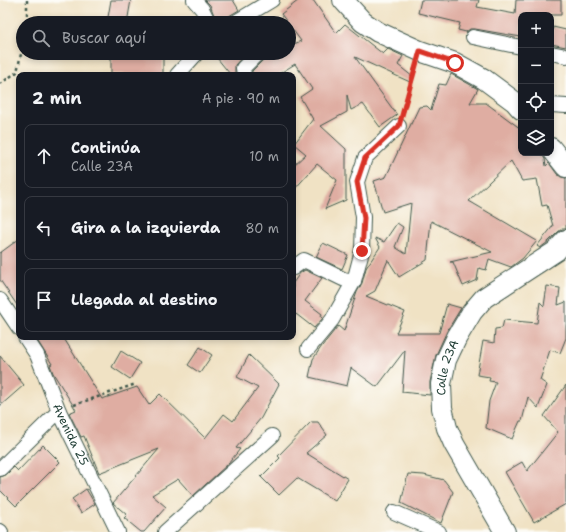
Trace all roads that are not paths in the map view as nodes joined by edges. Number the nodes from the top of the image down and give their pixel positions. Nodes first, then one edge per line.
1 (194, 0) edge
2 (272, 0) edge
3 (343, 0) edge
4 (206, 16) edge
5 (249, 16) edge
6 (473, 37) dead end
7 (518, 46) edge
8 (554, 54) edge
9 (566, 56) edge
10 (191, 60) edge
11 (251, 60) edge
12 (180, 72) edge
13 (244, 72) edge
14 (518, 103) edge
15 (554, 105) edge
16 (566, 106) edge
17 (399, 126) road end
18 (554, 152) edge
19 (566, 167) edge
20 (566, 240) edge
21 (296, 266) edge
22 (354, 281) junction
23 (0, 300) edge
24 (16, 324) edge
25 (27, 340) edge
26 (308, 350) dead end
27 (59, 411) junction
28 (272, 436) dead end
29 (0, 469) edge
30 (394, 512) dead end
31 (118, 532) edge
32 (165, 532) edge
33 (439, 532) edge
34 (505, 532) edge

1 - 4 street
2 - 5 street
3 - 14 main road
6 - 7 street
8 - 9 street
10 - 12 street
11 - 13 street
15 - 16 street
17 - 22 street
18 - 19 main road
20 - 34 main road, Calle 23A
21 - 22 street
22 - 26 street
23 - 24 street
25 - 27 street, Avenida 25
27 - 29 street
27 - 31 street, Avenida 25
28 - 32 street
30 - 33 street

